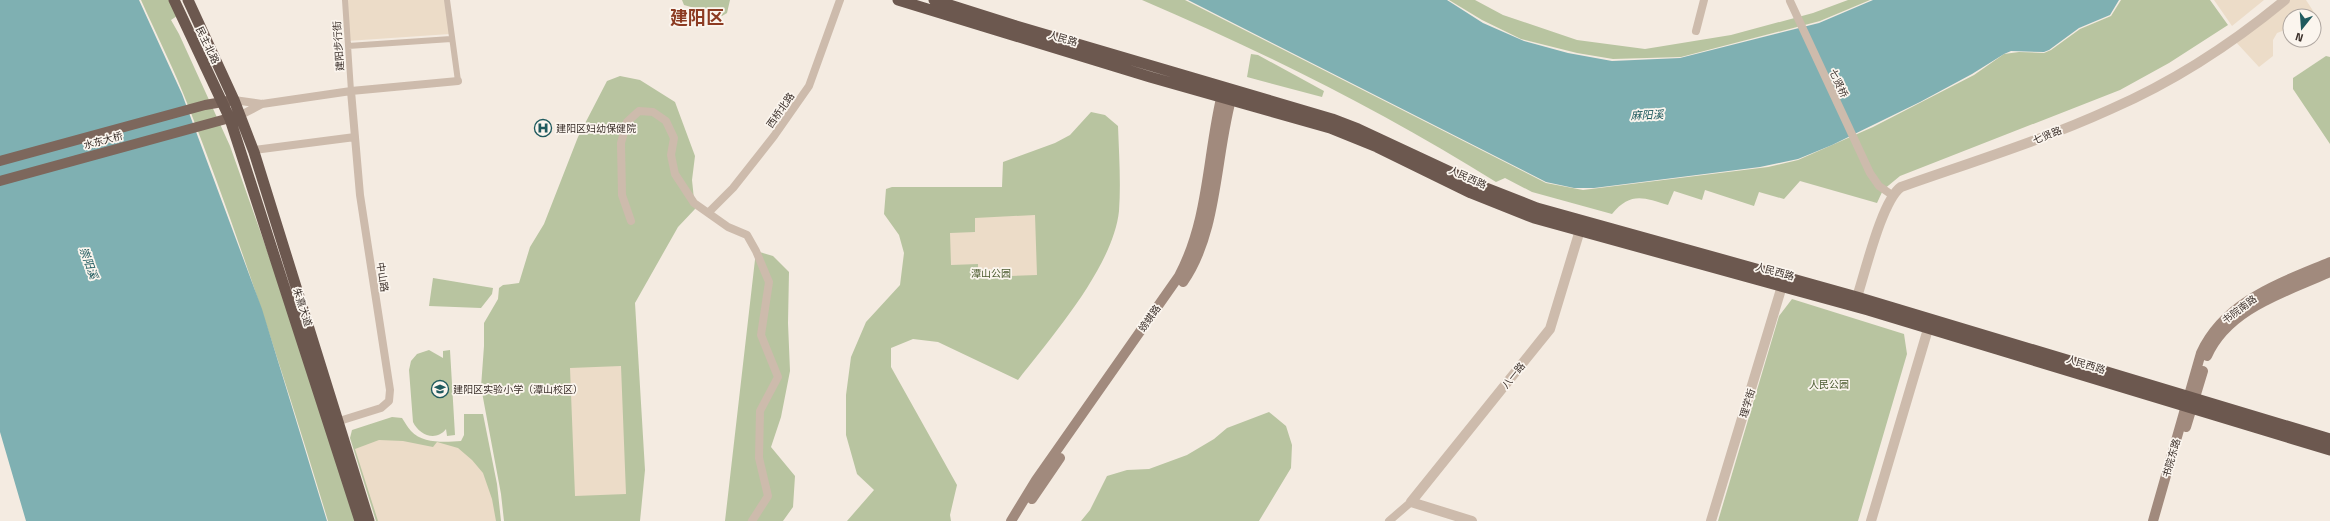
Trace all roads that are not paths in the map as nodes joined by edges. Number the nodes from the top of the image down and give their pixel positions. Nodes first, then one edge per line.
1 (174, 0) edge
2 (188, 0) edge
3 (345, 0) edge
4 (447, 0) edge
5 (840, 0) edge
6 (898, 0) edge
7 (934, 0) edge
8 (1704, 0) edge
9 (2285, 0) edge
10 (1790, 1) dead end
11 (1696, 31) dead end
12 (451, 40) junction
13 (348, 46) junction
14 (458, 81) joint
15 (351, 91) junction
16 (1227, 94) junction
17 (234, 100) junction
18 (222, 101) junction
19 (262, 104) junction
20 (235, 117) junction
21 (355, 137) junction
22 (254, 150) junction
23 (0, 161) edge
24 (0, 180) edge
25 (1892, 195) junction
26 (708, 213) junction
27 (631, 221) dead end
28 (1580, 230) junction
29 (2330, 262) edge
30 (2330, 272) edge
31 (1782, 286) junction
32 (1857, 297) junction
33 (1928, 329) junction
34 (2190, 402) junction
35 (334, 422) junction
36 (2330, 439) edge
37 (2330, 450) edge
38 (1411, 502) junction
39 (360, 521) edge
40 (369, 521) edge
41 (752, 521) edge
42 (1011, 521) edge
43 (1018, 521) edge
44 (1389, 521) edge
45 (1472, 521) edge
46 (1711, 521) edge
47 (1871, 521) edge
48 (2153, 521) edge
49 (2159, 521) edge

1 - 18 highway, 民主北路
2 - 17 highway, 民主北路
3 - 13 street, 建阳步行街
4 - 12 street
5 - 26 street, 西桥北路
6 - 16 highway, 人民路
7 - 16 highway, 人民路
8 - 11 street
9 - 25 street, 七贤路
10 - 25 street, 七贤桥
12 - 13 street
12 - 14 street
13 - 15 street, 建阳步行街
14 - 15 street
15 - 19 street
15 - 21 street, 中山路
16 - 28 highway, 人民西路
16 - 32 highway, 人民西路
16 - 42 main road, 螃蜞路
16 - 43 main road
17 - 18 main road, 水东大桥
17 - 19 street
17 - 20 highway, 朱熹大道
18 - 20 highway, 朱熹大道
18 - 23 main road, 水东大桥
19 - 20 street
20 - 22 highway, 朱熹大道
20 - 24 main road, 水东大桥
20 - 35 highway, 朱熹大道
21 - 22 street
21 - 35 street, 中山路
22 - 35 highway, 朱熹大道
25 - 32 street
26 - 27 street
26 - 41 street
28 - 31 highway, 人民西路
28 - 38 street, 八一路
29 - 34 main road, 书院南路
30 - 34 main road
31 - 33 highway, 人民西路
31 - 46 street, 理学街
32 - 34 highway, 人民西路
33 - 34 highway, 人民西路
33 - 47 street
34 - 36 highway, 人民西路
34 - 37 highway, 人民西路
34 - 48 main road, 书院东路
34 - 49 main road, 书院东路
35 - 39 highway, 朱熹大道
35 - 40 highway, 朱熹大道
38 - 44 street
38 - 45 street

